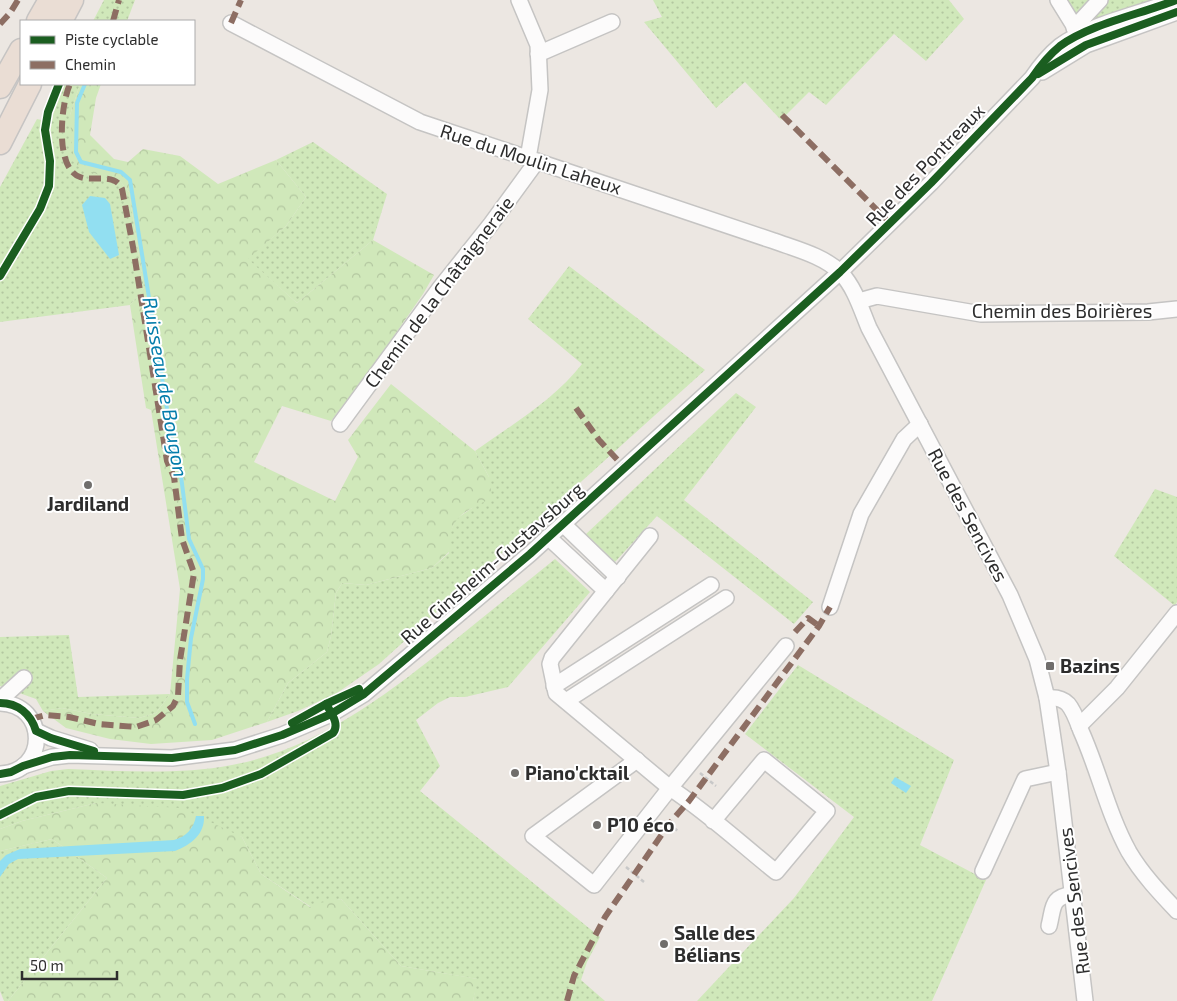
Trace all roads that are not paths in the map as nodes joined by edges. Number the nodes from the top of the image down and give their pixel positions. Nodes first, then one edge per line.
1 (50, 0) edge
2 (72, 0) edge
3 (519, 0) edge
4 (1058, 0) edge
5 (1100, 0) edge
6 (1176, 0) edge
7 (1177, 12) edge
8 (39, 20) edge
9 (62, 20) edge
10 (612, 22) dead end
11 (231, 23) dead end
12 (1080, 36) junction
13 (20, 52) edge
14 (538, 54) junction
15 (29, 85) edge
16 (0, 87) edge
17 (0, 143) edge
18 (533, 159) junction
19 (840, 272) junction
20 (859, 302) junction
21 (1177, 309) edge
22 (340, 424) dead end
23 (920, 424) junction
24 (563, 524) junction
25 (650, 536) dead end
26 (548, 537) junction
27 (618, 576) junction
28 (711, 585) dead end
29 (606, 591) junction
30 (726, 598) dead end
31 (830, 607) dead end
32 (1177, 613) edge
33 (786, 646) dead end
34 (24, 678) dead end
35 (554, 686) junction
36 (1047, 698) junction
37 (0, 701) edge
38 (566, 701) junction
39 (1079, 726) junction
40 (36, 731) junction
41 (106, 755) junction
42 (637, 760) junction
43 (24, 766) junction
44 (1058, 772) junction
45 (0, 774) edge
46 (670, 788) junction
47 (713, 821) junction
48 (983, 871) dead end
49 (1074, 894) junction
50 (1177, 912) edge
51 (1049, 926) dead end
52 (1085, 1001) edge

1 - 8 highway
2 - 9 highway
3 - 14 street
4 - 12 street
5 - 12 street
6 - 12 street, Rue des Pontreaux
7 - 12 street, Rue des Pontreaux
10 - 14 street
11 - 18 street, Rue du Moulin Laheux
12 - 19 street, Rue des Pontreaux
13 - 16 highway
14 - 18 street
15 - 17 highway
18 - 19 street, Rue du Moulin Laheux
18 - 22 street, Chemin de la Châtaigneraie
19 - 20 street, Rue des Sencives
19 - 24 street, Rue Ginsheim-Gustavsburg
20 - 21 street, Chemin des Boirières
20 - 23 street, Rue des Sencives
23 - 31 street
23 - 36 street, Rue des Sencives
24 - 26 street, Rue Ginsheim-Gustavsburg
24 - 27 street
25 - 27 street
26 - 29 street
26 - 41 street, Rue Ginsheim-Gustavsburg
27 - 29 street
28 - 35 street
29 - 35 street
30 - 38 street
32 - 39 street
33 - 46 street
34 - 37 street
35 - 38 street
36 - 39 street
36 - 44 street, Rue des Sencives
37 - 40 street
38 - 42 street
39 - 50 street
40 - 41 street, Rue Ginsheim-Gustavsburg
40 - 43 street
41 - 43 street, Rue Ginsheim-Gustavsburg
42 - 46 street
42 - 46 street
43 - 45 street, Rue Ginsheim-Gustavsburg
44 - 48 street
44 - 49 street, Rue des Sencives
46 - 47 street
47 - 47 street
49 - 51 street
49 - 52 street, Rue des Sencives

